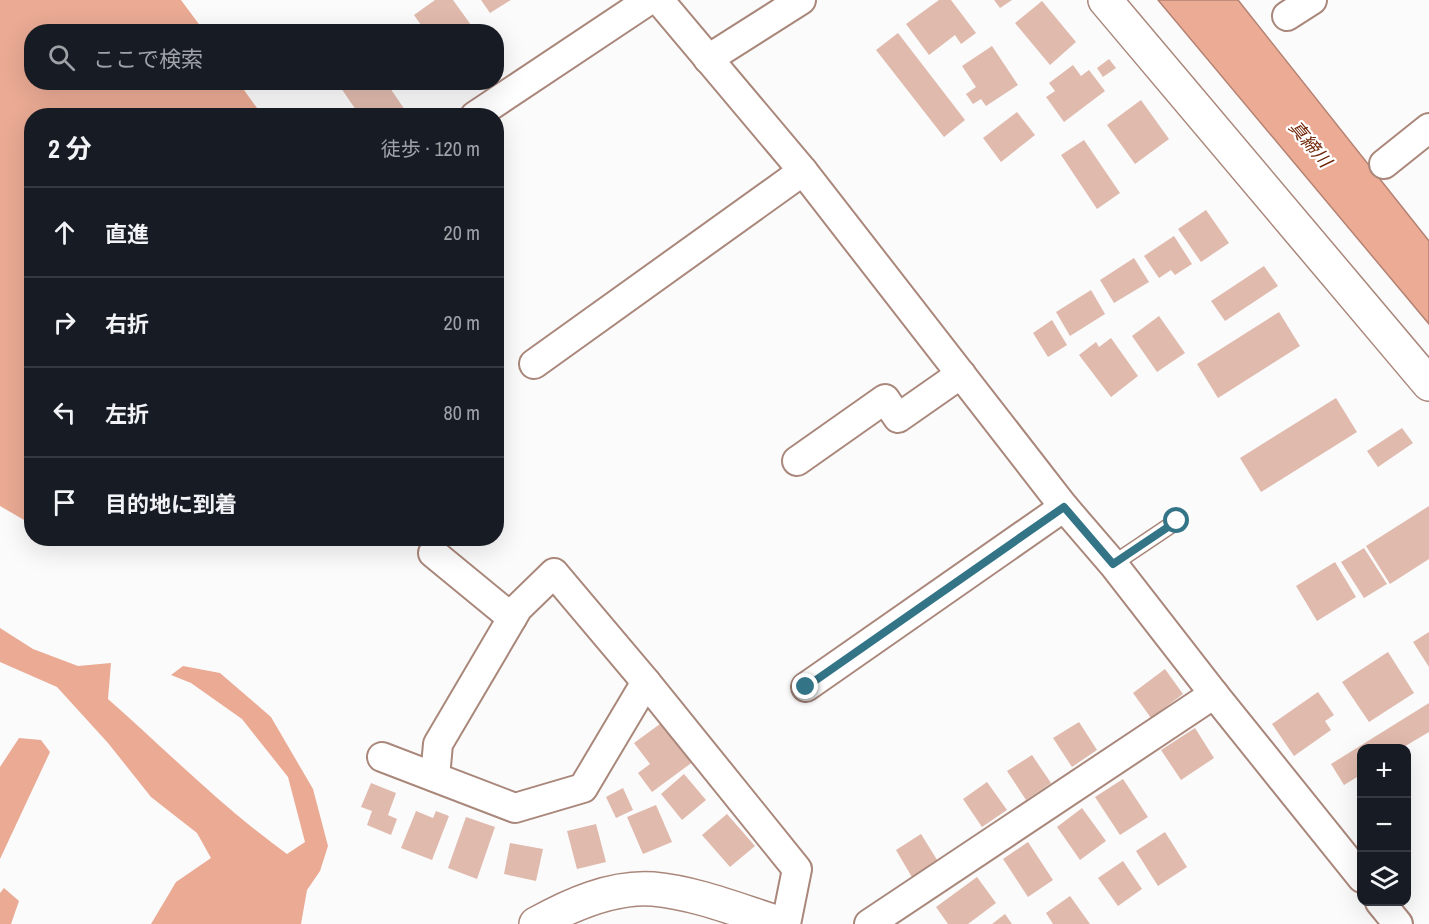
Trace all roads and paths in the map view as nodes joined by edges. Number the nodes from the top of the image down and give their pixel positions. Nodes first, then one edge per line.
1 (649, 0) edge
2 (659, 0) edge
3 (801, 0) edge
4 (1105, 0) edge
5 (1312, 0) edge
6 (1287, 16) dead end
7 (708, 59) junction
8 (487, 108) edge
9 (1429, 128) edge
10 (1384, 164) dead end
11 (803, 171) junction
12 (534, 364) dead end
13 (961, 374) junction
14 (1429, 384) edge
15 (797, 461) dead end
16 (1064, 507) junction
17 (1177, 521) dead end
18 (433, 553) dead end
19 (1113, 564) junction
20 (512, 618) junction
21 (646, 682) junction
22 (806, 687) dead end
23 (1214, 694) junction
24 (382, 757) dead end
25 (435, 777) junction
26 (1357, 872) edge
27 (1383, 906) edge
28 (536, 924) edge
29 (782, 924) edge
30 (786, 924) edge
31 (869, 924) edge
32 (1398, 924) edge

1 - 8 street
2 - 7 street
3 - 7 street
4 - 14 street
5 - 6 street
7 - 11 street
9 - 10 street
11 - 12 street
11 - 13 street
13 - 15 street
13 - 16 street
16 - 19 street
16 - 22 street
17 - 19 lane
18 - 20 street
19 - 23 street
20 - 21 street
20 - 25 street
21 - 25 street
21 - 30 street
23 - 26 street
23 - 31 street
24 - 25 street
27 - 32 street
28 - 29 street

